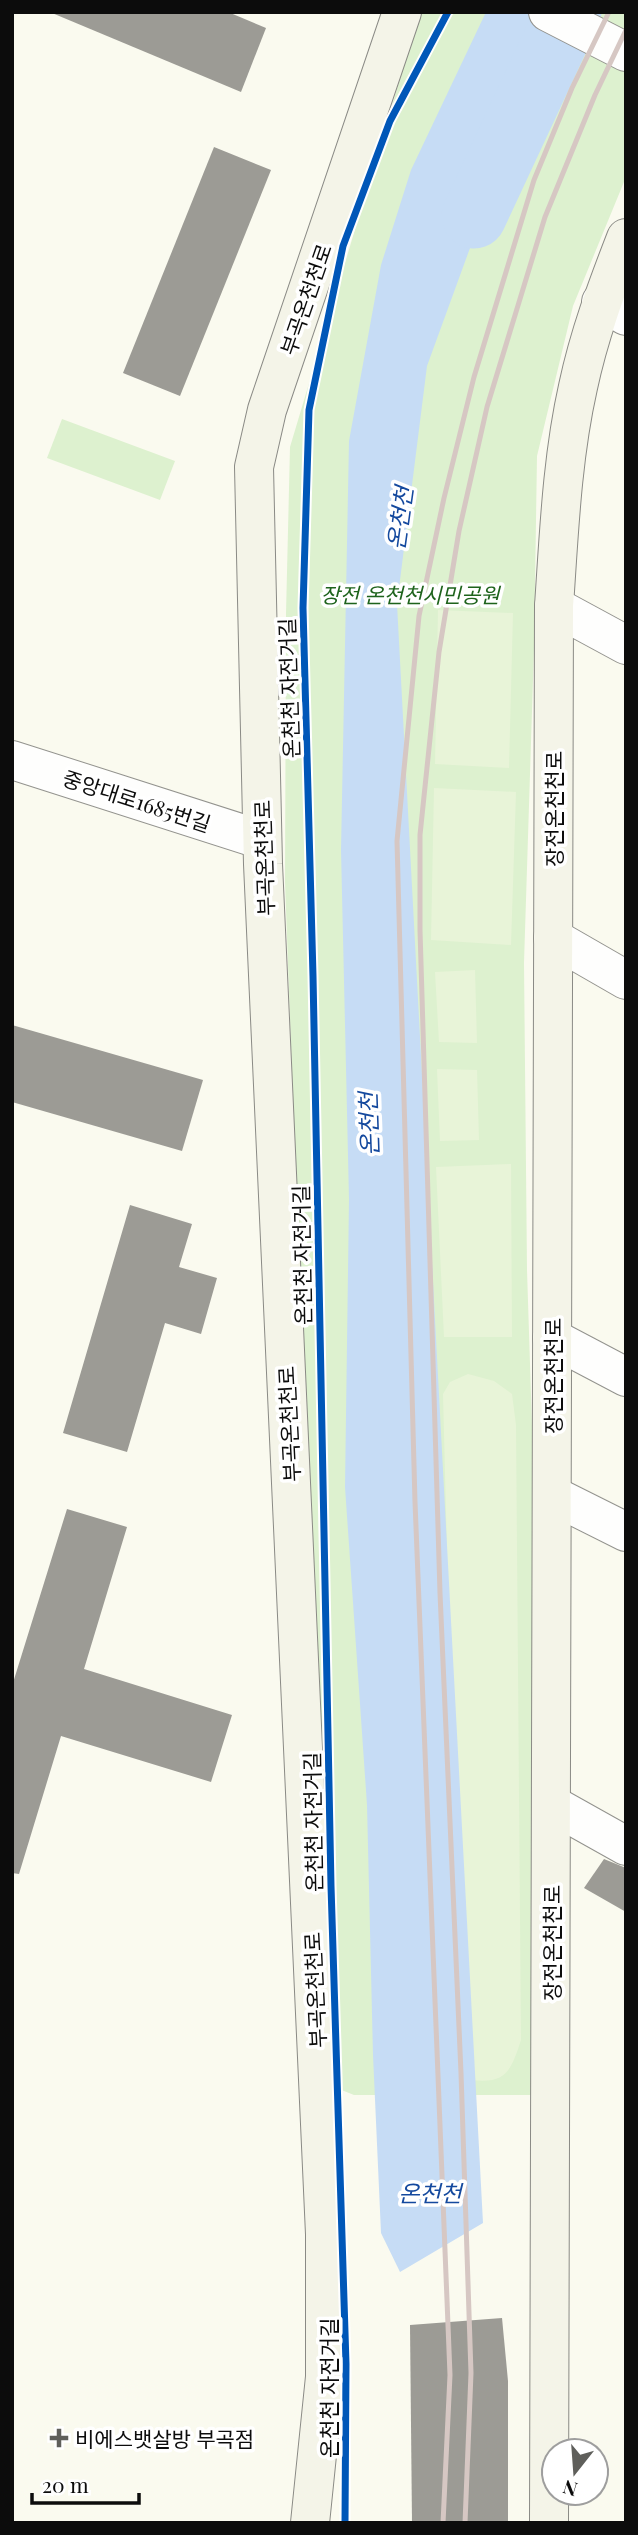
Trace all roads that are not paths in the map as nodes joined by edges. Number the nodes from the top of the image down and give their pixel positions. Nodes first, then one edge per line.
1 (402, 12) edge
2 (548, 12) edge
3 (626, 52) edge
4 (626, 238) edge
5 (613, 309) edge
6 (554, 606) junction
7 (626, 645) edge
8 (12, 760) edge
9 (262, 840) junction
10 (553, 937) junction
11 (626, 980) edge
12 (552, 1338) junction
13 (626, 1377) edge
14 (552, 1495) junction
15 (626, 1532) edge
16 (551, 1804) junction
17 (626, 1846) edge
18 (310, 2523) edge
19 (549, 2523) edge

1 - 9 main road, 부곡온천천로
2 - 3 street
4 - 5 main road, 장전온천천로
5 - 6 main road, 장전온천천로
6 - 7 street
6 - 10 main road, 장전온천천로
8 - 9 street, 중앙대로1685번길
9 - 18 main road, 부곡온천천로
10 - 11 street
10 - 12 main road, 장전온천천로
12 - 13 street
12 - 14 main road, 장전온천천로
14 - 15 street
14 - 16 main road, 장전온천천로
16 - 17 street
16 - 19 main road, 장전온천천로

